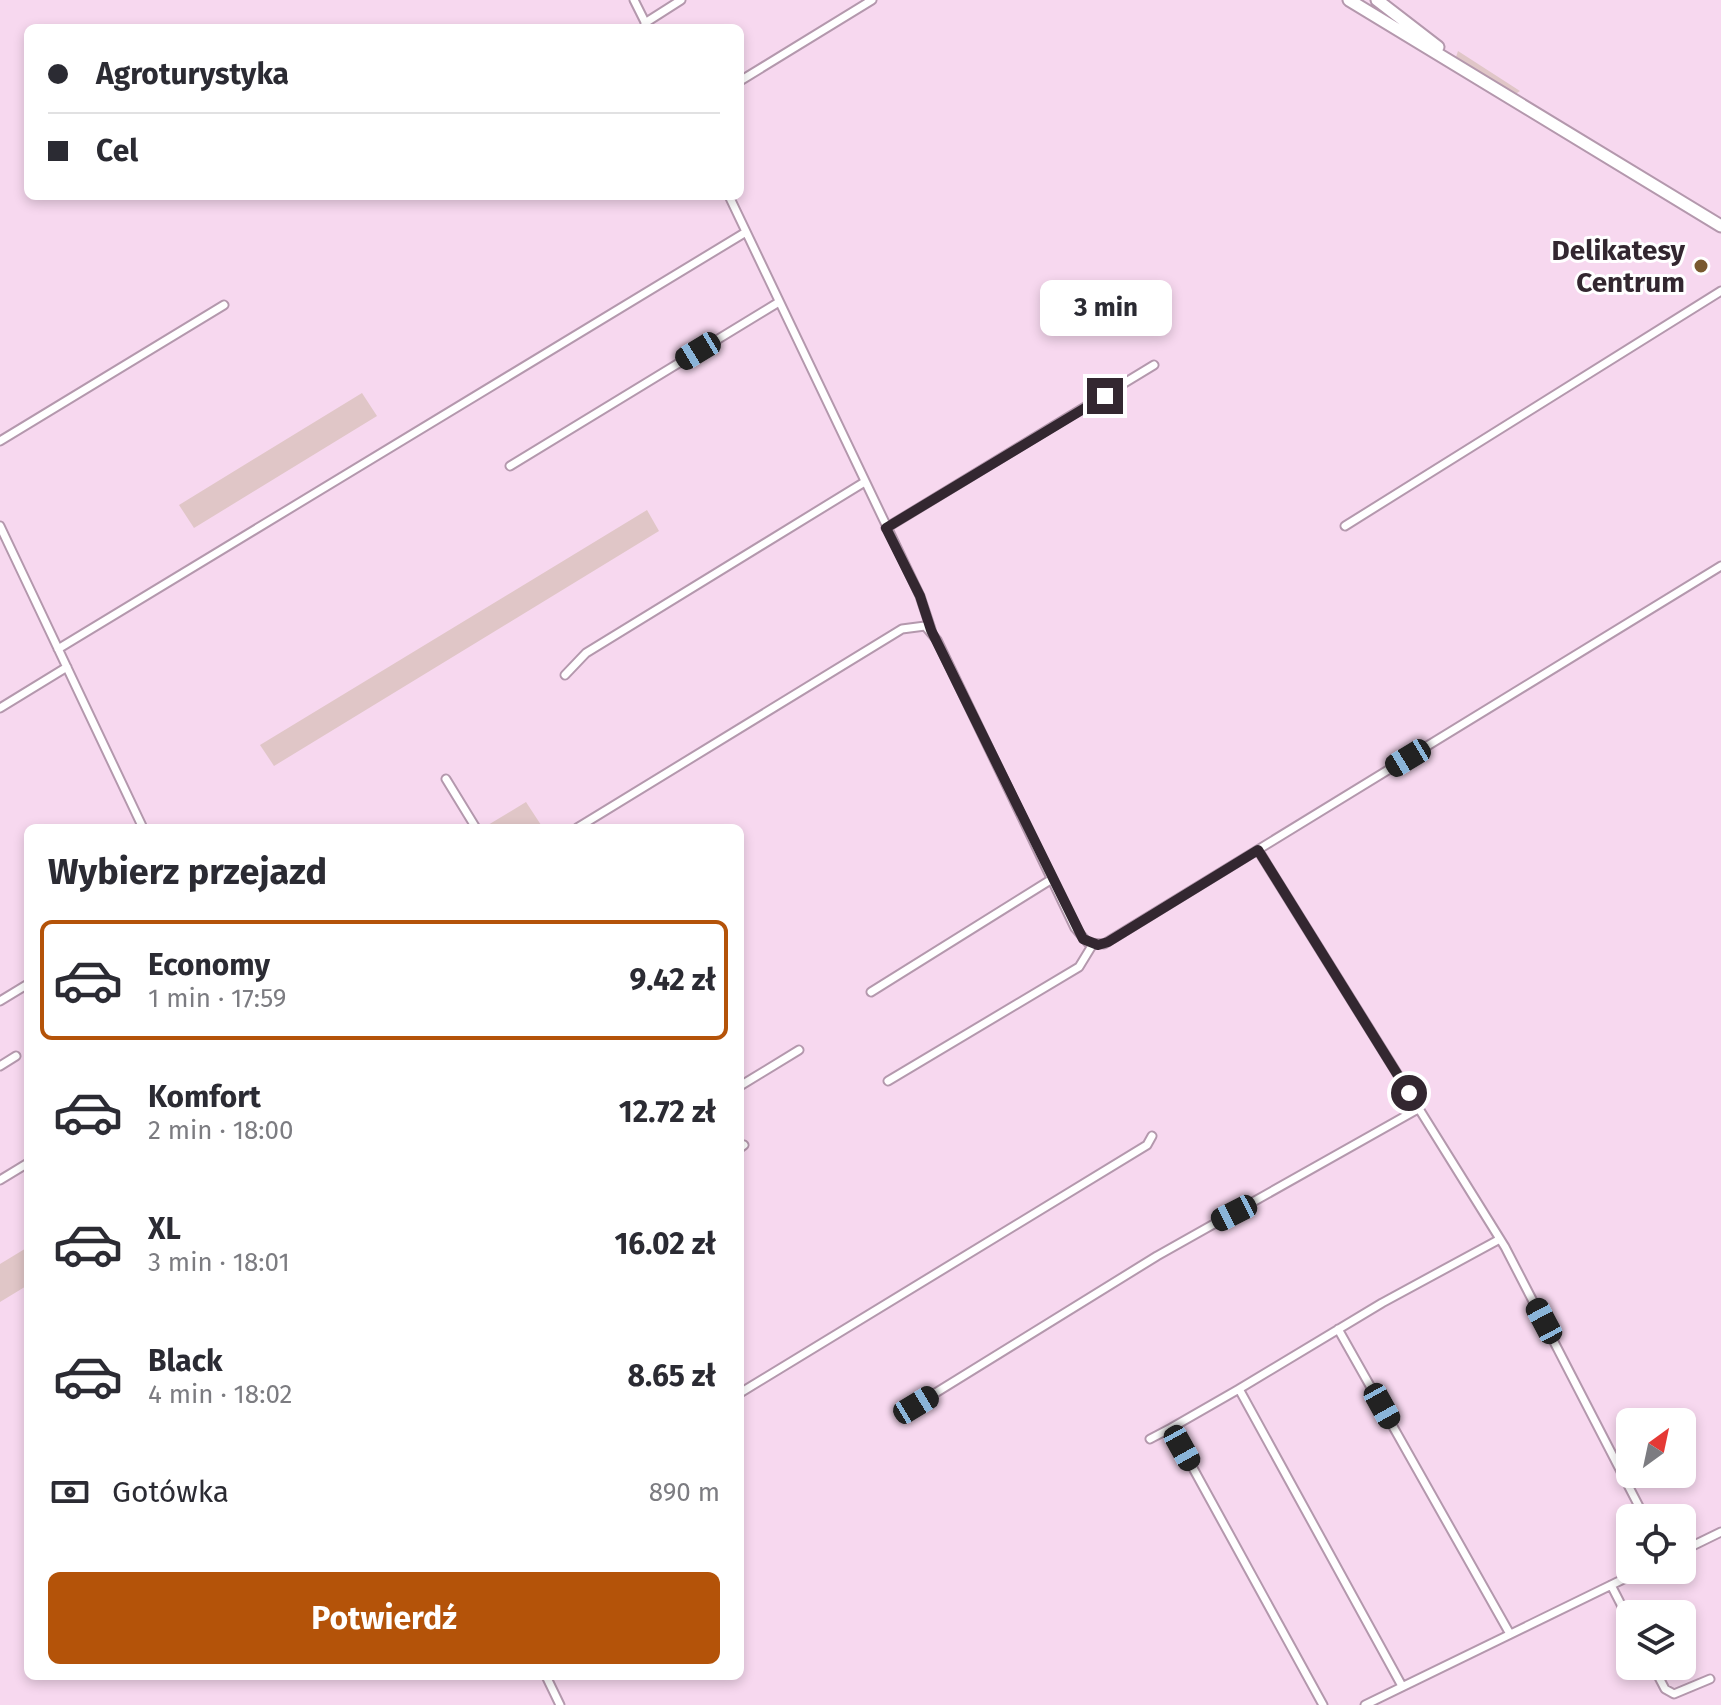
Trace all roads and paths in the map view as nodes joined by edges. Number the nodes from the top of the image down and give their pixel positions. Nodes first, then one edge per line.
1 (634, 0) edge
2 (681, 0) edge
3 (872, 0) edge
4 (1349, 0) edge
5 (1377, 0) edge
6 (646, 24) edge
7 (647, 24) edge
8 (1473, 75) junction
9 (744, 79) edge
10 (731, 200) edge
11 (1721, 226) edge
12 (746, 232) junction
13 (1721, 291) edge
14 (779, 302) junction
15 (224, 305) dead end
16 (1154, 365) dead end
17 (0, 441) edge
18 (510, 466) dead end
19 (863, 483) junction
20 (0, 526) edge
21 (1345, 526) dead end
22 (886, 528) junction
23 (1721, 566) edge
24 (931, 630) junction
25 (58, 649) junction
26 (67, 667) junction
27 (565, 675) dead end
28 (0, 708) edge
29 (446, 779) dead end
30 (141, 824) edge
31 (474, 824) edge
32 (584, 824) edge
33 (1258, 850) junction
34 (1052, 879) junction
35 (1093, 944) junction
36 (24, 986) edge
37 (871, 992) dead end
38 (0, 1001) edge
39 (799, 1050) dead end
40 (16, 1056) dead end
41 (0, 1066) edge
42 (888, 1081) dead end
43 (744, 1084) edge
44 (1418, 1109) junction
45 (1152, 1136) dead end
46 (24, 1165) edge
47 (0, 1180) edge
48 (1500, 1239) junction
49 (1338, 1329) junction
50 (1239, 1389) junction
51 (744, 1391) edge
52 (916, 1405) dead end
53 (1171, 1428) junction
54 (1150, 1439) dead end
55 (1638, 1504) edge
56 (1721, 1532) edge
57 (1696, 1544) edge
58 (1616, 1583) edge
59 (1611, 1585) junction
60 (1619, 1600) edge
61 (1510, 1634) junction
62 (1710, 1679) dead end
63 (548, 1680) edge
64 (1660, 1680) edge
65 (1402, 1686) junction
66 (560, 1705) edge
67 (1323, 1705) edge
68 (1365, 1705) edge

1 - 6 street
2 - 7 street
3 - 9 street
4 - 8 main road
5 - 8 main road
8 - 11 main road
10 - 12 street
12 - 14 street
12 - 25 street
13 - 21 street
14 - 18 street
14 - 19 street
15 - 17 street
16 - 22 street
19 - 22 street
19 - 27 street
20 - 25 street
22 - 24 street
23 - 33 street
24 - 32 street
24 - 34 street
25 - 26 street
26 - 28 street
26 - 30 street
29 - 31 street
33 - 35 street
33 - 44 street
34 - 35 street
34 - 37 street
35 - 42 street
36 - 38 street
39 - 43 street
40 - 41 street
44 - 48 street
44 - 52 street
45 - 51 street
46 - 47 street
48 - 49 street
48 - 55 street
49 - 50 street
49 - 61 street
50 - 53 street
50 - 65 street
53 - 54 street
53 - 67 street
56 - 57 street
58 - 59 street
59 - 60 street
59 - 61 street
61 - 65 street
62 - 64 street
63 - 66 street
65 - 68 street

